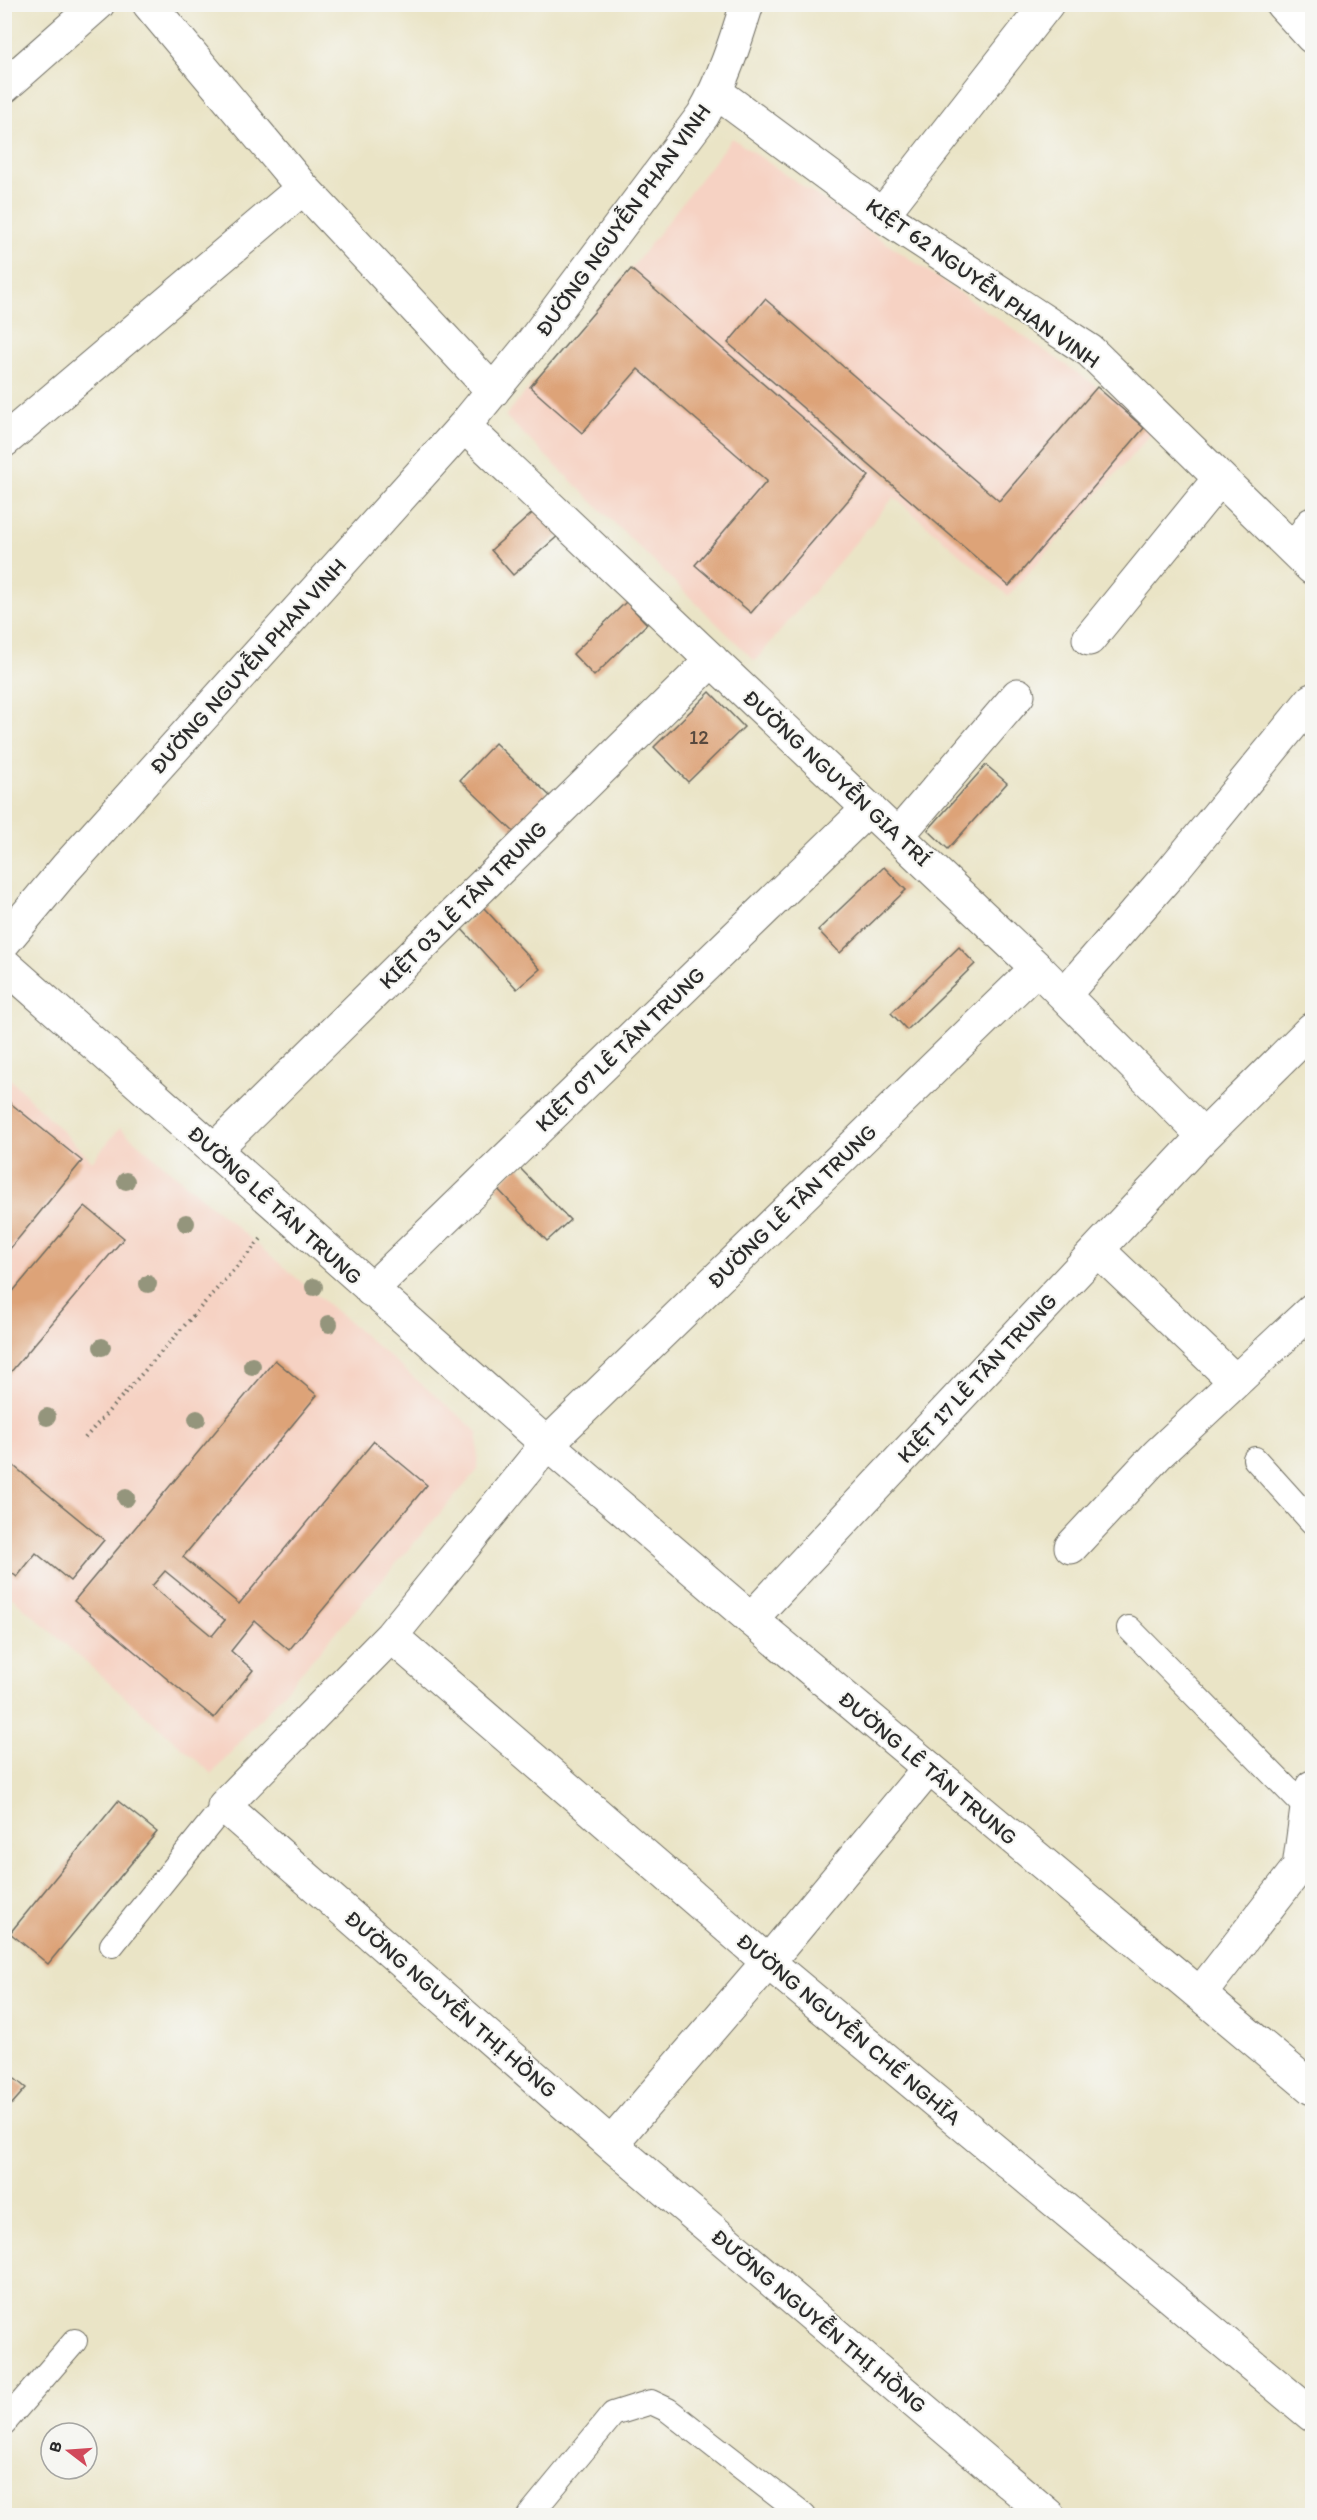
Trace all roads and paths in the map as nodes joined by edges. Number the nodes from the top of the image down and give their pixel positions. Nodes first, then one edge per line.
1 (98, 4) edge
2 (149, 4) edge
3 (747, 4) edge
4 (1047, 4) edge
5 (1282, 4) edge
6 (1312, 37) edge
7 (4, 87) edge
8 (716, 92) junction
9 (303, 188) junction
10 (882, 215) junction
11 (493, 391) junction
12 (464, 426) junction
13 (4, 441) edge
14 (1220, 478) junction
15 (1312, 524) edge
16 (1303, 559) edge
17 (1089, 639) dead end
18 (712, 660) junction
19 (1018, 694) dead end
20 (1312, 700) edge
21 (869, 808) junction
22 (898, 835) junction
23 (4, 942) edge
24 (4, 964) edge
25 (1037, 968) junction
26 (1064, 995) junction
27 (1312, 1029) edge
28 (1204, 1137) junction
29 (214, 1150) junction
30 (285, 1212) junction
31 (1098, 1250) junction
32 (371, 1290) junction
33 (1312, 1310) edge
34 (1235, 1381) junction
35 (85, 1438) dead end
36 (547, 1444) junction
37 (1255, 1459) dead end
38 (1312, 1522) edge
39 (1071, 1547) dead end
40 (751, 1619) junction
41 (1129, 1628) dead end
42 (392, 1636) junction
43 (928, 1768) junction
44 (1310, 1798) edge
45 (224, 1806) junction
46 (112, 1945) dead end
47 (768, 1962) junction
48 (1200, 1994) junction
49 (1312, 2088) edge
50 (611, 2144) junction
51 (75, 2341) dead end
52 (1312, 2415) edge
53 (4, 2422) edge
54 (529, 2516) edge
55 (804, 2516) edge
56 (1049, 2516) edge

1 - 7 street
2 - 9 street
3 - 8 street, ĐƯỜNG NGUYỄN PHAN VINH
4 - 10 street
5 - 6 street
8 - 10 street, KIỆT 62 NGUYỄN PHAN VINH
8 - 11 street, ĐƯỜNG NGUYỄN PHAN VINH
9 - 11 street
9 - 13 street
10 - 14 street, KIỆT 62 NGUYỄN PHAN VINH
11 - 12 street, ĐƯỜNG NGUYỄN PHAN VINH
12 - 18 street, ĐƯỜNG NGUYỄN GIA TRÍ
12 - 23 street, ĐƯỜNG NGUYỄN PHAN VINH
14 - 16 street, KIỆT 62 NGUYỄN PHAN VINH
14 - 17 street
15 - 16 street
18 - 21 street, ĐƯỜNG NGUYỄN GIA TRÍ
18 - 29 street, KIỆT 03 LÊ TÂN TRUNG
19 - 22 street
20 - 26 street
21 - 22 street, ĐƯỜNG NGUYỄN GIA TRÍ
21 - 32 street, KIỆT 07 LÊ TÂN TRUNG
22 - 25 street, ĐƯỜNG NGUYỄN GIA TRÍ
24 - 29 street, ĐƯỜNG LÊ TÂN TRUNG
25 - 26 street, ĐƯỜNG NGUYỄN GIA TRÍ
25 - 36 street, ĐƯỜNG LÊ TÂN TRUNG
26 - 28 street, ĐƯỜNG NGUYỄN GIA TRÍ
27 - 28 street, KIỆT 17 LÊ TÂN TRUNG
28 - 31 street, KIỆT 17 LÊ TÂN TRUNG
29 - 30 street, ĐƯỜNG LÊ TÂN TRUNG
30 - 32 street, ĐƯỜNG LÊ TÂN TRUNG
30 - 35 path
31 - 34 street
31 - 40 street, KIỆT 17 LÊ TÂN TRUNG
32 - 36 street, ĐƯỜNG LÊ TÂN TRUNG
33 - 34 street
34 - 39 street
36 - 40 street, ĐƯỜNG LÊ TÂN TRUNG
36 - 42 street
37 - 38 lane
40 - 43 street, ĐƯỜNG LÊ TÂN TRUNG
41 - 44 lane
42 - 45 street
42 - 47 street, ĐƯỜNG NGUYỄN CHẾ NGHĨA
43 - 47 street
43 - 48 street, ĐƯỜNG LÊ TÂN TRUNG
44 - 48 street
45 - 46 lane
45 - 50 street, ĐƯỜNG NGUYỄN THỊ HỒNG
47 - 50 street
47 - 52 street, ĐƯỜNG NGUYỄN CHẾ NGHĨA
48 - 49 street, ĐƯỜNG LÊ TÂN TRUNG
50 - 56 street, ĐƯỜNG NGUYỄN THỊ HỒNG
51 - 53 lane
54 - 55 lane

